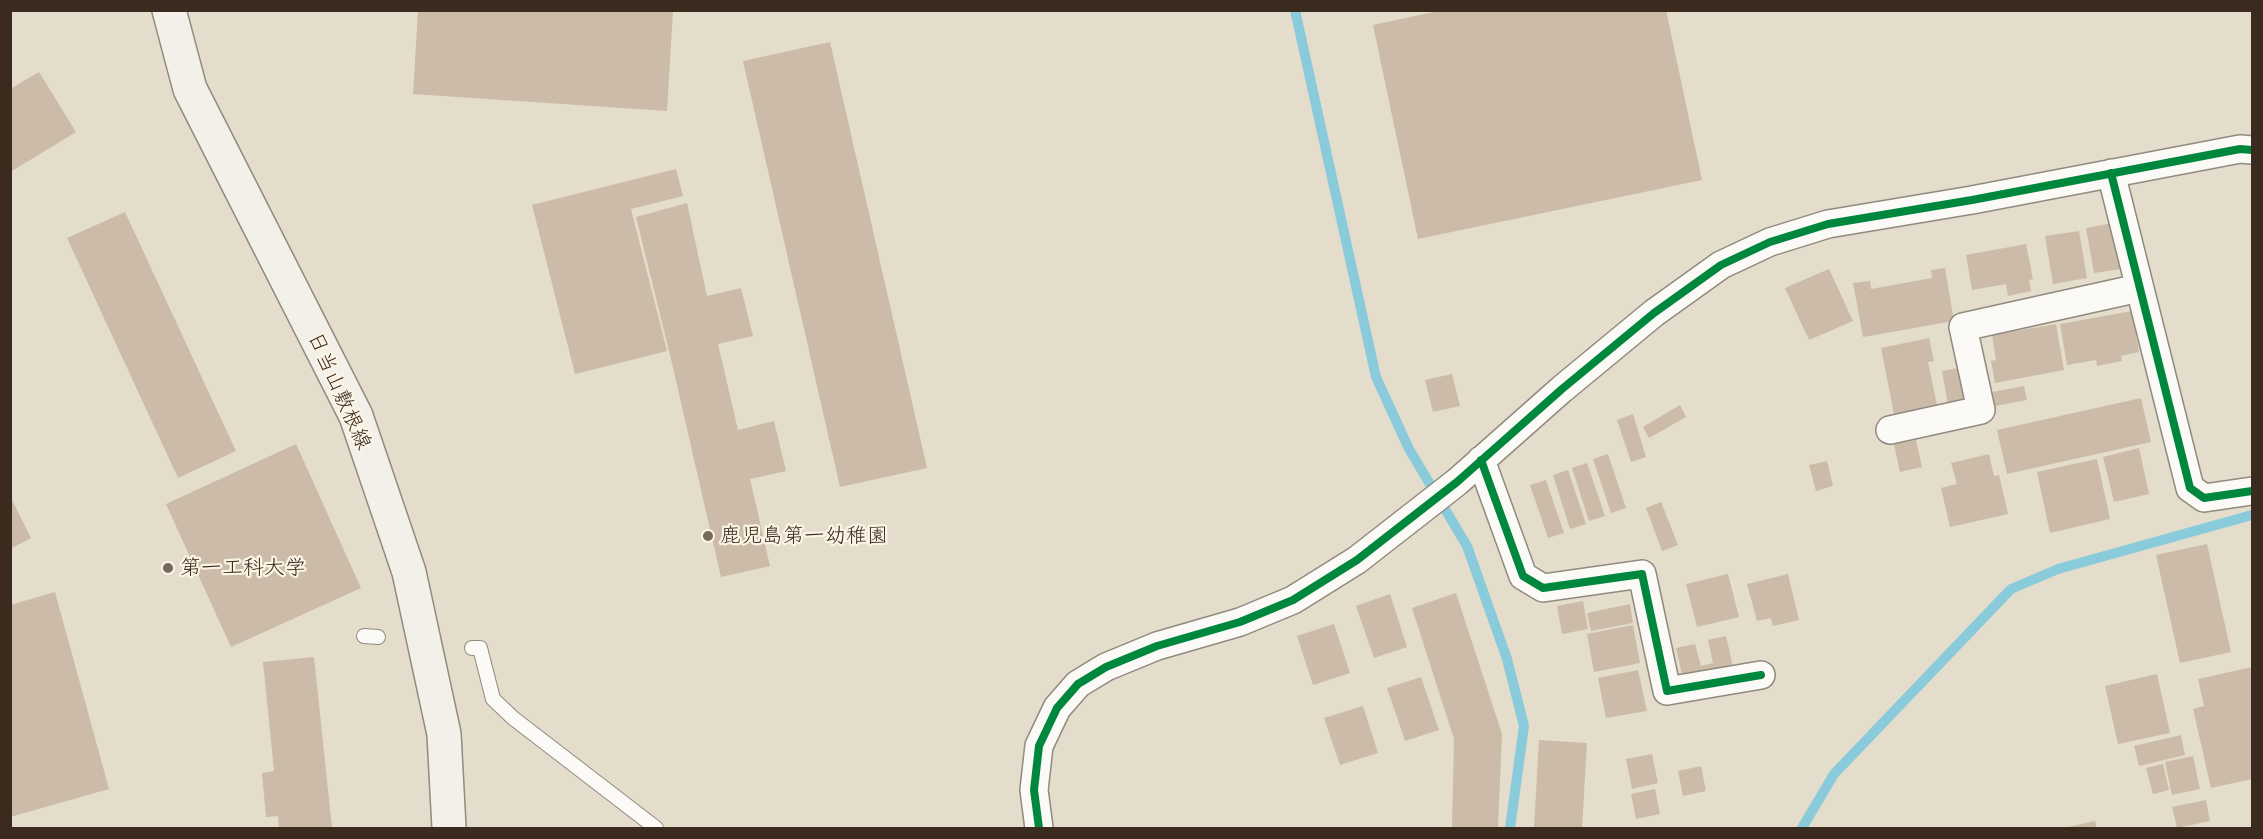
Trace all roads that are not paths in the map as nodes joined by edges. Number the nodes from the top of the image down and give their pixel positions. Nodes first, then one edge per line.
1 (169, 10) edge
2 (2253, 150) edge
3 (2111, 173) junction
4 (2139, 288) junction
5 (1890, 430) dead end
6 (1481, 460) junction
7 (2253, 491) edge
8 (472, 648) dead end
9 (1761, 675) dead end
10 (449, 828) edge
11 (656, 828) edge
12 (1038, 828) edge

1 - 10 main road, 日当山敷根線
2 - 3 street
3 - 4 street
3 - 6 street
4 - 5 street
4 - 7 street
6 - 9 street
6 - 12 street
8 - 11 lane

